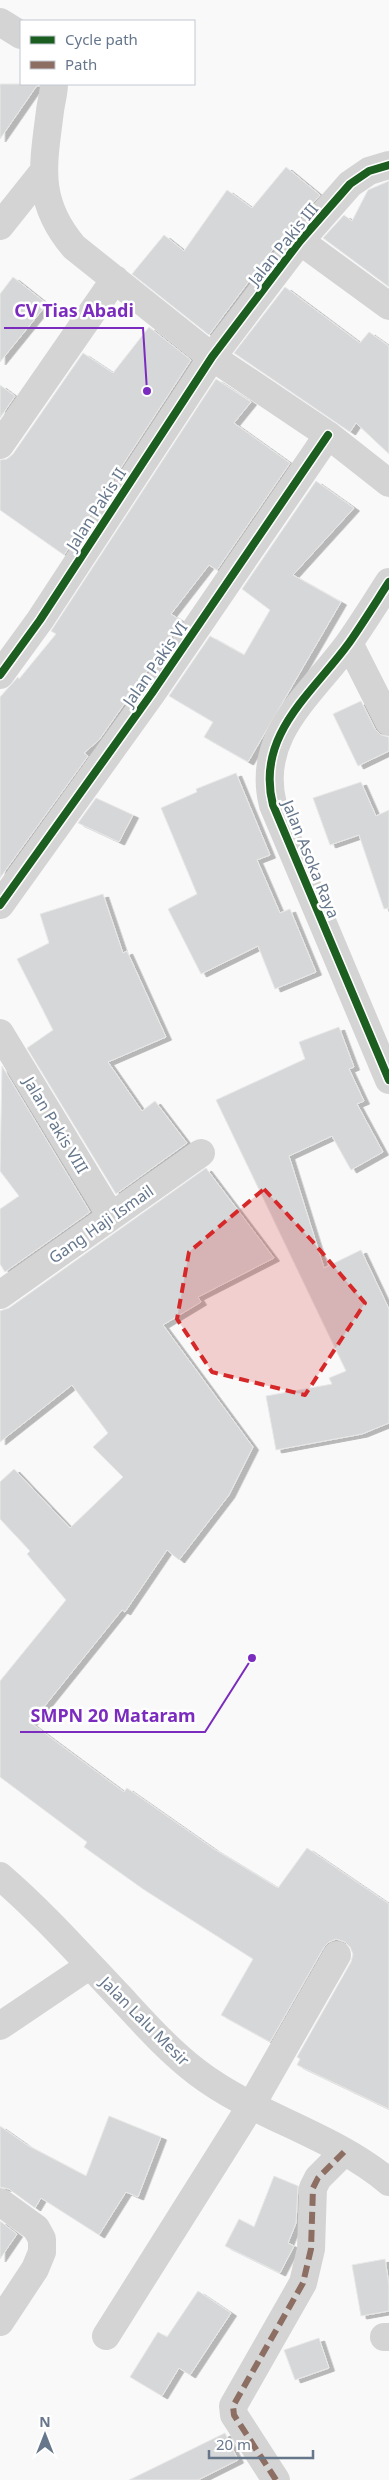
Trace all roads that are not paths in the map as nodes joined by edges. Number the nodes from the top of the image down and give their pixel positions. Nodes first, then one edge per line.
1 (0, 22) edge
2 (20, 34) edge
3 (54, 85) edge
4 (389, 165) edge
5 (42, 172) junction
6 (0, 226) edge
7 (300, 240) junction
8 (115, 279) junction
9 (389, 306) edge
10 (212, 357) junction
11 (328, 435) junction
12 (0, 445) edge
13 (389, 483) edge
14 (389, 582) edge
15 (349, 643) junction
16 (0, 675) edge
17 (389, 722) edge
18 (0, 905) edge
19 (0, 1034) edge
20 (389, 1080) edge
21 (201, 1153) dead end
22 (111, 1216) junction
23 (0, 1295) edge
24 (0, 1876) edge
25 (337, 1955) dead end
26 (89, 1966) junction
27 (0, 2026) edge
28 (252, 2104) junction
29 (344, 2152) junction
30 (389, 2182) edge
31 (0, 2202) edge
32 (0, 2322) edge
33 (106, 2336) dead end
34 (276, 2480) edge

1 - 2 street
3 - 5 street
4 - 7 street, Jalan Pakis III
5 - 6 street
5 - 8 street
7 - 9 street
7 - 10 street, Jalan Pakis III
8 - 10 street
8 - 12 street
10 - 11 street
10 - 16 street, Jalan Pakis II
11 - 13 street
11 - 18 street, Jalan Pakis VI
14 - 15 street, Jalan Asoka Raya
15 - 17 street
15 - 20 street, Jalan Asoka Raya
19 - 22 street, Jalan Pakis VIII
21 - 22 street, Gang Haji Ismail
22 - 23 street, Gang Haji Ismail
24 - 26 street, Jalan Lalu Mesir
25 - 28 street
26 - 27 street
26 - 28 street, Jalan Lalu Mesir
28 - 29 street, Jalan Lalu Mesir
28 - 33 street
29 - 30 street, Jalan Lalu Mesir
29 - 34 street
31 - 32 street

